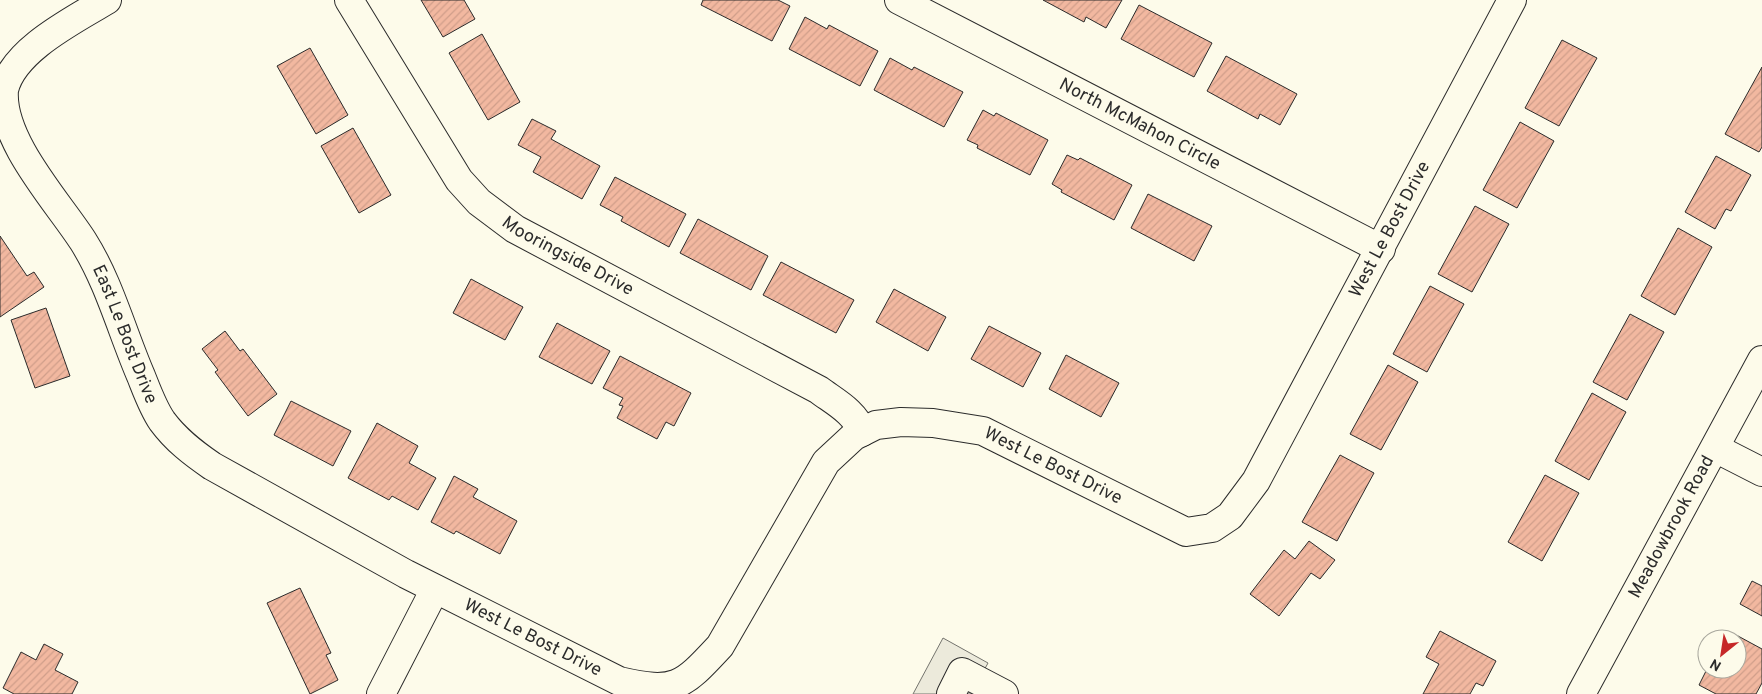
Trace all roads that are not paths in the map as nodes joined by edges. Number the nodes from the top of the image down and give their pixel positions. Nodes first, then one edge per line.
1 (107, 0) edge
2 (349, 0) edge
3 (899, 0) edge
4 (1512, 0) edge
5 (1381, 249) junction
6 (1762, 360) edge
7 (862, 432) junction
8 (1715, 448) junction
9 (1762, 472) edge
10 (435, 589) junction
11 (957, 683) edge
12 (380, 694) edge
13 (1004, 694) edge
14 (1581, 694) edge

1 - 10 street, East Le Bost Drive
2 - 7 street, Mooringside Drive
3 - 5 street, North McMahon Circle
4 - 5 street, West Le Bost Drive
5 - 7 street, West Le Bost Drive
6 - 8 street, Meadowbrook Road
7 - 10 street, West Le Bost Drive
8 - 9 street
8 - 14 street, Meadowbrook Road
10 - 12 street
11 - 13 street

